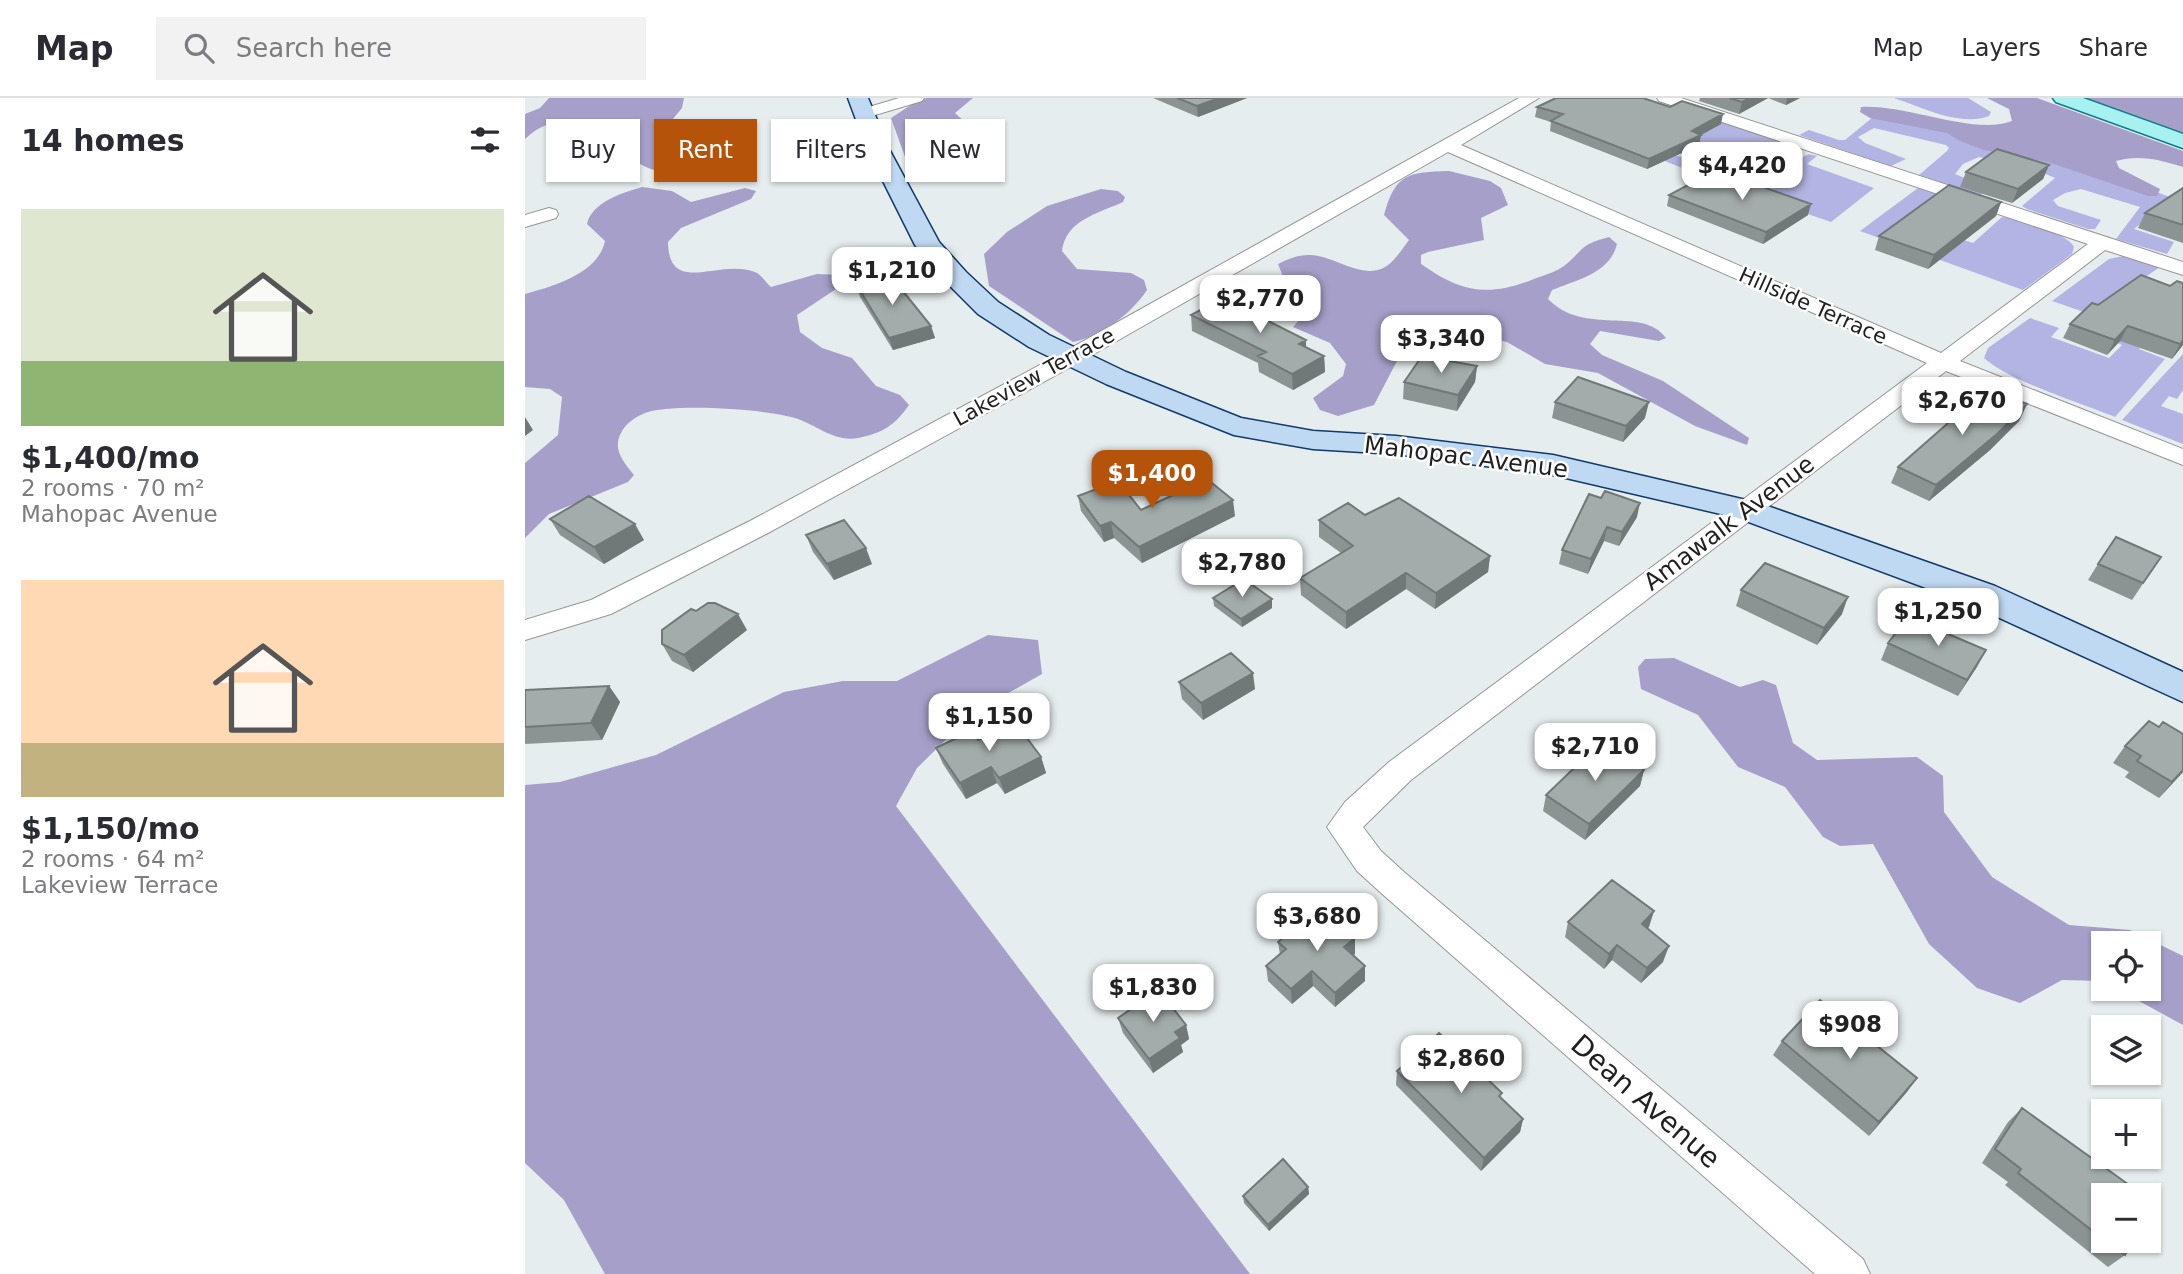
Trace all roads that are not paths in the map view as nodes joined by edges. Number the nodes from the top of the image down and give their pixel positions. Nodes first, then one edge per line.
1 (915, 98) edge
2 (1531, 98) edge
3 (1665, 98) edge
4 (2063, 98) edge
5 (862, 105) edge
6 (2183, 141) edge
7 (1447, 145) junction
8 (549, 214) dead end
9 (525, 221) edge
10 (2102, 243) junction
11 (2183, 269) edge
12 (1072, 357) junction
13 (1943, 362) junction
14 (2183, 457) edge
15 (1747, 510) junction
16 (525, 630) edge
17 (2183, 688) edge
18 (1358, 807) joint
19 (1848, 1274) edge

1 - 5 street
2 - 7 street, Lakeview Terrace
3 - 10 street
4 - 6 main road
5 - 12 street, Mahopac Avenue
7 - 12 street, Lakeview Terrace
7 - 13 street, Hillside Terrace
8 - 9 street
10 - 11 street
10 - 13 street, Amawalk Avenue
12 - 15 street, Mahopac Avenue
12 - 16 street, Lakeview Terrace
13 - 14 street, Hillside Terrace
13 - 15 street, Amawalk Avenue
15 - 17 street, Mahopac Avenue
15 - 18 street, Amawalk Avenue
18 - 19 street, Dean Avenue

